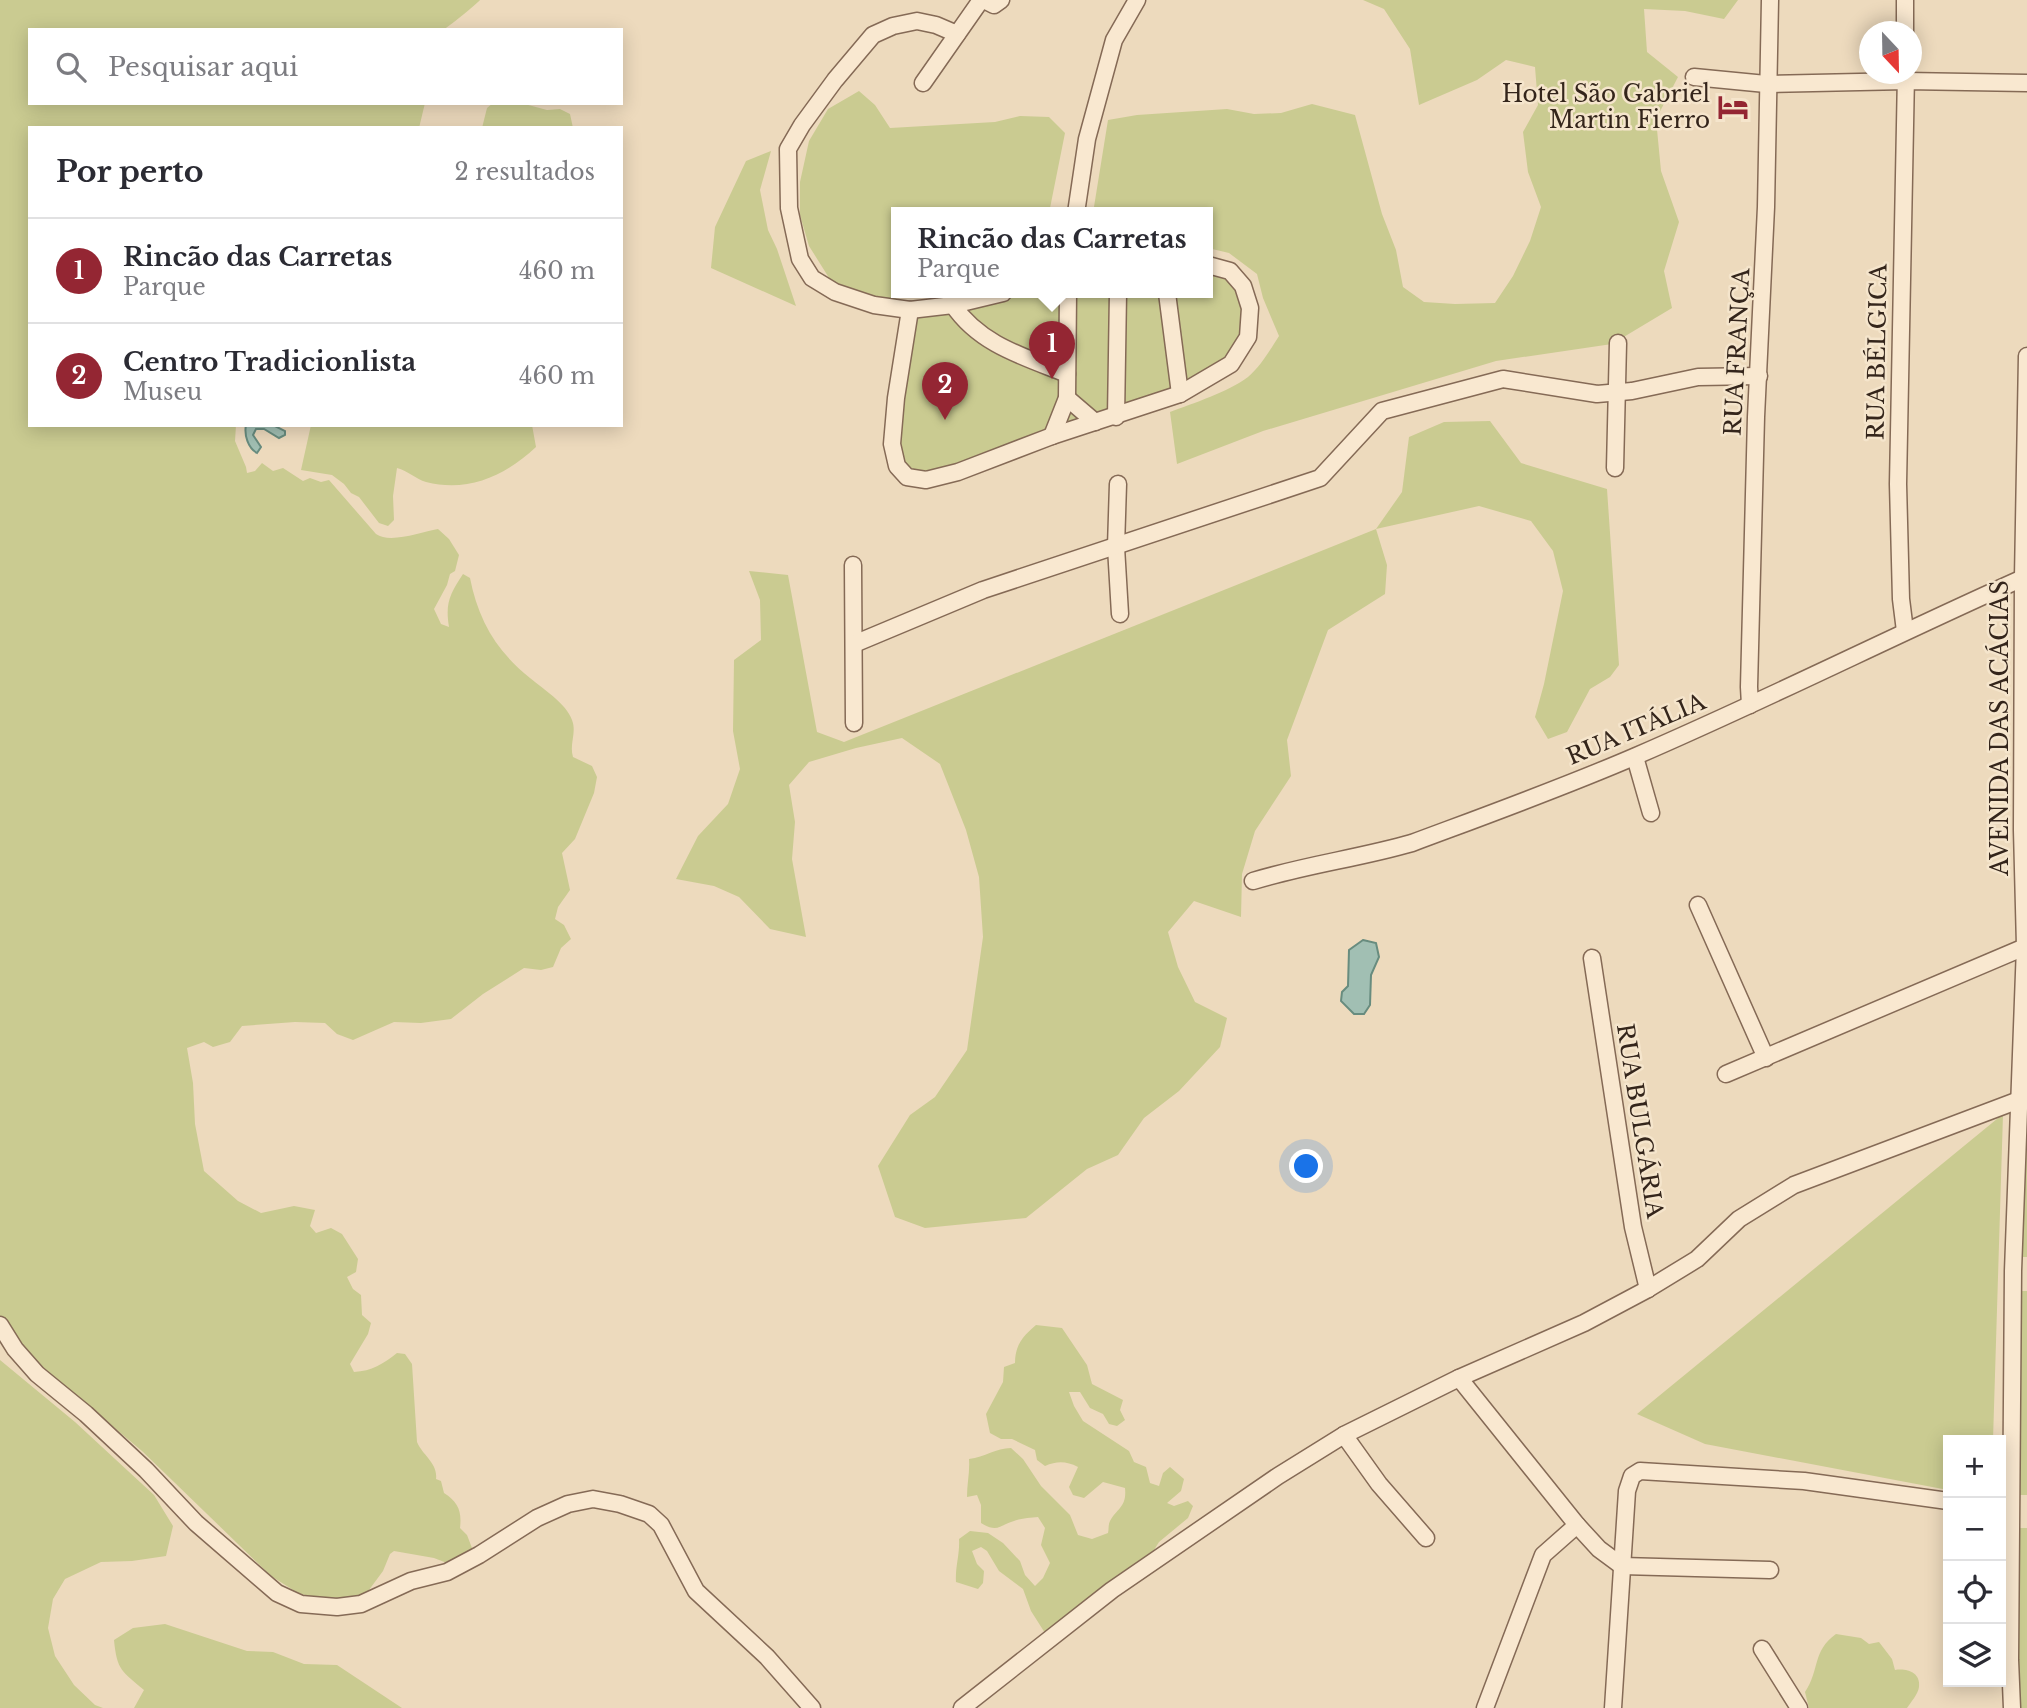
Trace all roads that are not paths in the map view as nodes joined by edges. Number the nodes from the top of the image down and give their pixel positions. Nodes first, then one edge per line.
1 (983, 0) edge
2 (1001, 0) edge
3 (1137, 0) edge
4 (1770, 0) edge
5 (1905, 0) edge
6 (1905, 21) edge
7 (957, 34) junction
8 (1694, 77) dead end
9 (1922, 78) edge
10 (1859, 79) edge
11 (923, 83) dead end
12 (2027, 83) edge
13 (1766, 84) junction
14 (1906, 84) edge
15 (1077, 207) edge
16 (1213, 266) edge
17 (982, 298) edge
18 (1068, 298) edge
19 (1118, 298) edge
20 (1168, 298) edge
21 (953, 305) junction
22 (910, 310) junction
23 (1618, 343) dead end
24 (2027, 356) edge
25 (1067, 374) junction
26 (1759, 376) junction
27 (1617, 392) junction
28 (1180, 394) junction
29 (1067, 398) junction
30 (2026, 405) edge
31 (1116, 416) junction
32 (1095, 422) junction
33 (1052, 436) junction
34 (1615, 468) dead end
35 (1118, 484) dead end
36 (1116, 547) junction
37 (853, 565) dead end
38 (2025, 576) edge
39 (1120, 614) dead end
40 (1905, 631) junction
41 (854, 643) junction
42 (1750, 705) junction
43 (854, 723) dead end
44 (1635, 757) junction
45 (2025, 778) edge
46 (2025, 810) edge
47 (1651, 813) dead end
48 (1253, 881) dead end
49 (1698, 905) dead end
50 (2026, 946) edge
51 (1592, 958) dead end
52 (1766, 1058) junction
53 (1726, 1074) dead end
54 (2024, 1099) edge
55 (2020, 1271) edge
56 (1648, 1289) junction
57 (0, 1325) edge
58 (1459, 1378) junction
59 (1344, 1435) junction
60 (1943, 1500) edge
61 (2013, 1509) edge
62 (1577, 1525) junction
63 (1426, 1538) dead end
64 (1622, 1566) junction
65 (1770, 1570) dead end
66 (1762, 1649) dead end
67 (812, 1708) edge
68 (962, 1708) edge
69 (1485, 1708) edge
70 (1613, 1708) edge
71 (1799, 1708) edge
72 (2012, 1708) edge

1 - 2 street
1 - 7 street
3 - 15 street
4 - 13 street, RUA FRANÇA
5 - 6 street
7 - 11 street
7 - 22 street
8 - 13 street
9 - 12 street
10 - 13 street
13 - 26 street, RUA FRANÇA
14 - 40 street, RUA BÉLGICA
16 - 28 street
17 - 21 street
18 - 25 street
19 - 31 street
20 - 28 street
21 - 22 street
21 - 25 street
22 - 33 street
23 - 27 street
24 - 30 street, AVENIDA DAS ACÁCIAS
25 - 29 street
26 - 27 street
26 - 42 street, RUA FRANÇA
27 - 34 street
27 - 36 street
28 - 31 street
29 - 32 street
29 - 33 street
30 - 38 street, AVENIDA DAS ACÁCIAS
31 - 32 street
32 - 33 street
35 - 36 street
36 - 39 street
36 - 41 street
37 - 41 street
38 - 40 street, RUA ITÁLIA
38 - 45 street, AVENIDA DAS ACÁCIAS
40 - 42 street, RUA ITÁLIA
41 - 43 street
42 - 44 street, RUA ITÁLIA
44 - 47 street
44 - 48 street, RUA ITÁLIA
45 - 46 street, AVENIDA DAS ACÁCIAS
46 - 50 street, AVENIDA DAS ACÁCIAS
49 - 52 street
50 - 52 street
50 - 54 street, AVENIDA DAS ACÁCIAS
51 - 56 street, RUA BULGÁRIA
52 - 53 street
54 - 55 street, AVENIDA DAS ACÁCIAS
54 - 56 street
55 - 61 street, AVENIDA DAS ACÁCIAS
56 - 58 street
57 - 67 street
58 - 59 street
58 - 62 street
59 - 63 street
59 - 68 street
60 - 64 street
61 - 72 street, AVENIDA DAS ACÁCIAS
62 - 64 street
62 - 69 street
64 - 65 street
64 - 70 street
66 - 71 street

